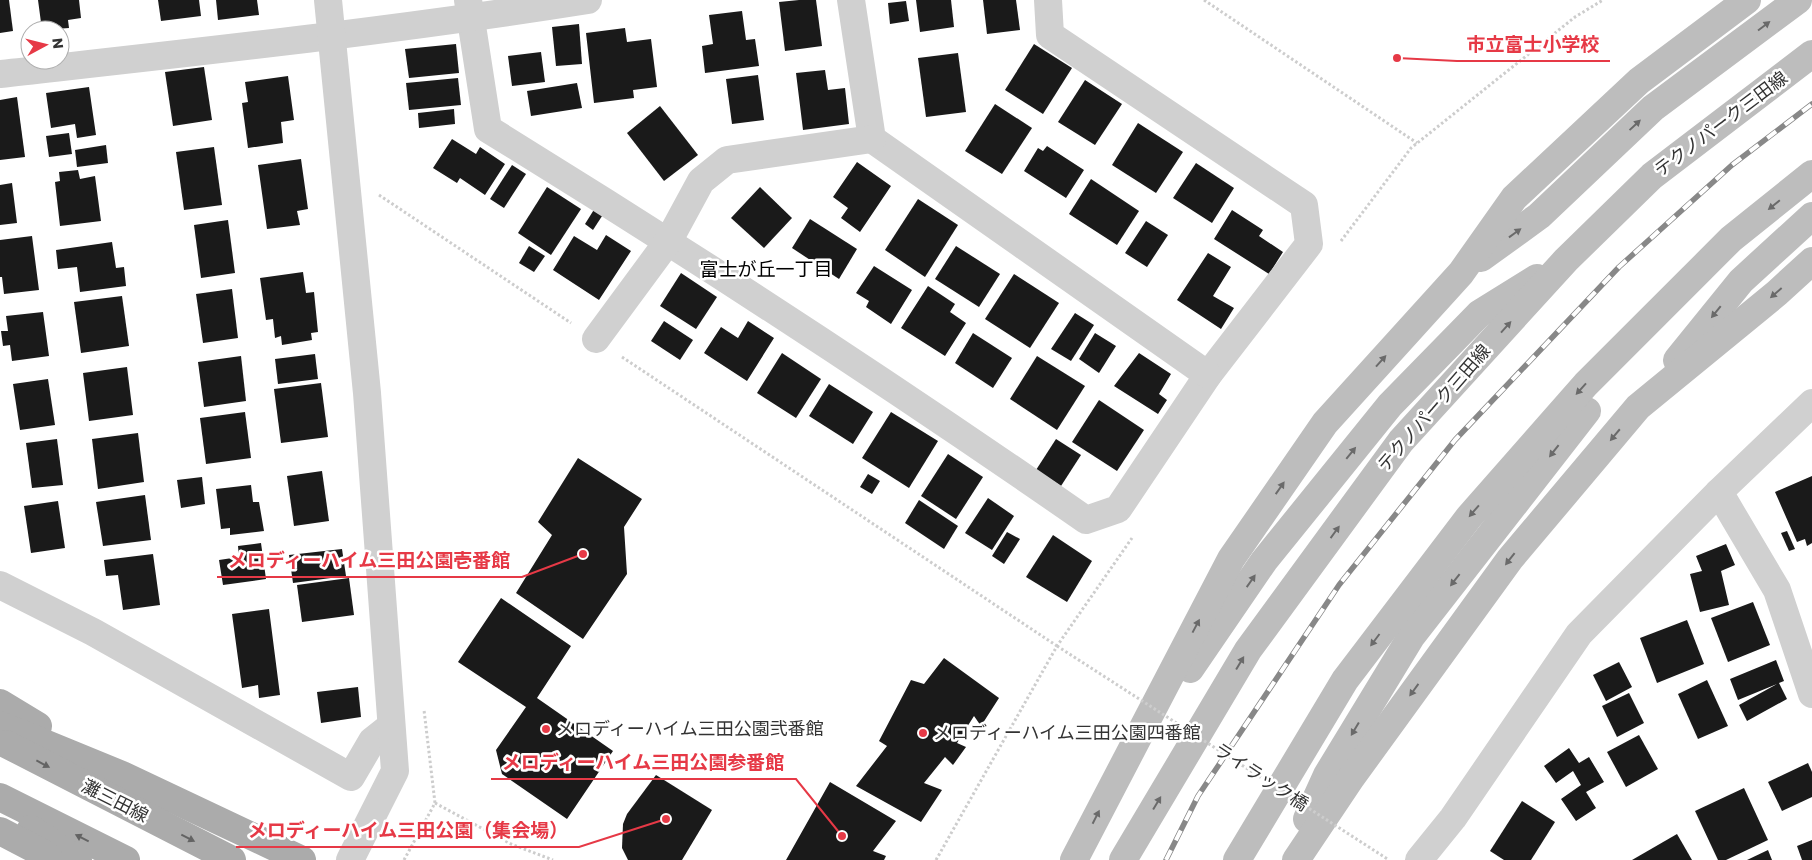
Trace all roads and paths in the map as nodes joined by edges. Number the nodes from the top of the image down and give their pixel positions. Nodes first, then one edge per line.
1 (328, 0) edge
2 (588, 0) edge
3 (851, 0) edge
4 (1048, 0) edge
5 (1204, 0) edge
6 (1604, 0) edge
7 (1747, 0) edge
8 (1798, 0) edge
9 (469, 9) edge
10 (333, 36) junction
11 (1812, 54) edge
12 (0, 74) edge
13 (872, 139) junction
14 (1417, 143) junction
15 (346, 174) junction
16 (1812, 174) edge
17 (1812, 216) edge
18 (1731, 239) junction
19 (669, 240) junction
20 (1337, 246) dead end
21 (1566, 260) junction
22 (1812, 260) edge
23 (1461, 273) junction
24 (596, 340) junction
25 (1208, 375) junction
26 (1812, 403) edge
27 (1638, 407) junction
28 (1719, 492) junction
29 (1137, 530) dead end
30 (0, 585) edge
31 (1057, 646) junction
32 (1812, 694) edge
33 (0, 703) edge
34 (0, 725) edge
35 (391, 726) junction
36 (0, 741) edge
37 (1123, 764) junction
38 (122, 775) junction
39 (0, 797) edge
40 (0, 809) edge
41 (0, 830) edge
42 (56, 860) edge
43 (78, 860) edge
44 (126, 860) edge
45 (232, 860) edge
46 (302, 860) edge
47 (350, 860) edge
48 (404, 860) edge
49 (553, 860) edge
50 (936, 860) edge
51 (1074, 860) edge
52 (1123, 860) edge
53 (1237, 860) edge
54 (1288, 860) edge
55 (1296, 860) edge
56 (1389, 860) edge
57 (1419, 860) edge

1 - 10 street
2 - 9 street
3 - 13 street
4 - 25 street
5 - 14 path
6 - 14 path
7 - 23 main road
23 -> 8 main road
9 - 10 street
9 - 19 street
10 - 12 street
10 - 15 street
11 - 21 main road, テクノパーク三田線
13 - 19 street
13 - 25 street
14 - 20 path
15 - 24 path, ライラック橋
15 - 35 street
16 -> 18 main road
17 -> 27 main road
18 -> 53 main road
18 -> 54 main road
19 - 24 street
19 - 25 street
37 -> 21 main road
52 -> 21 main road, テクノパーク三田線
22 -> 27 main road
37 -> 23 main road
24 - 31 path, ライラック橋
26 - 28 street
27 -> 55 main road
28 - 32 street
28 - 57 street
29 - 31 path
30 - 35 street
31 - 50 path
31 - 56 path, ライラック橋, bridge
33 - 38 main road
34 - 38 main road
35 - 47 street
36 -> 45 main road, 灘三田線
51 -> 37 main road
38 - 46 main road
44 -> 39 main road
40 - 43 main road
41 - 42 main road
48 - 49 path

